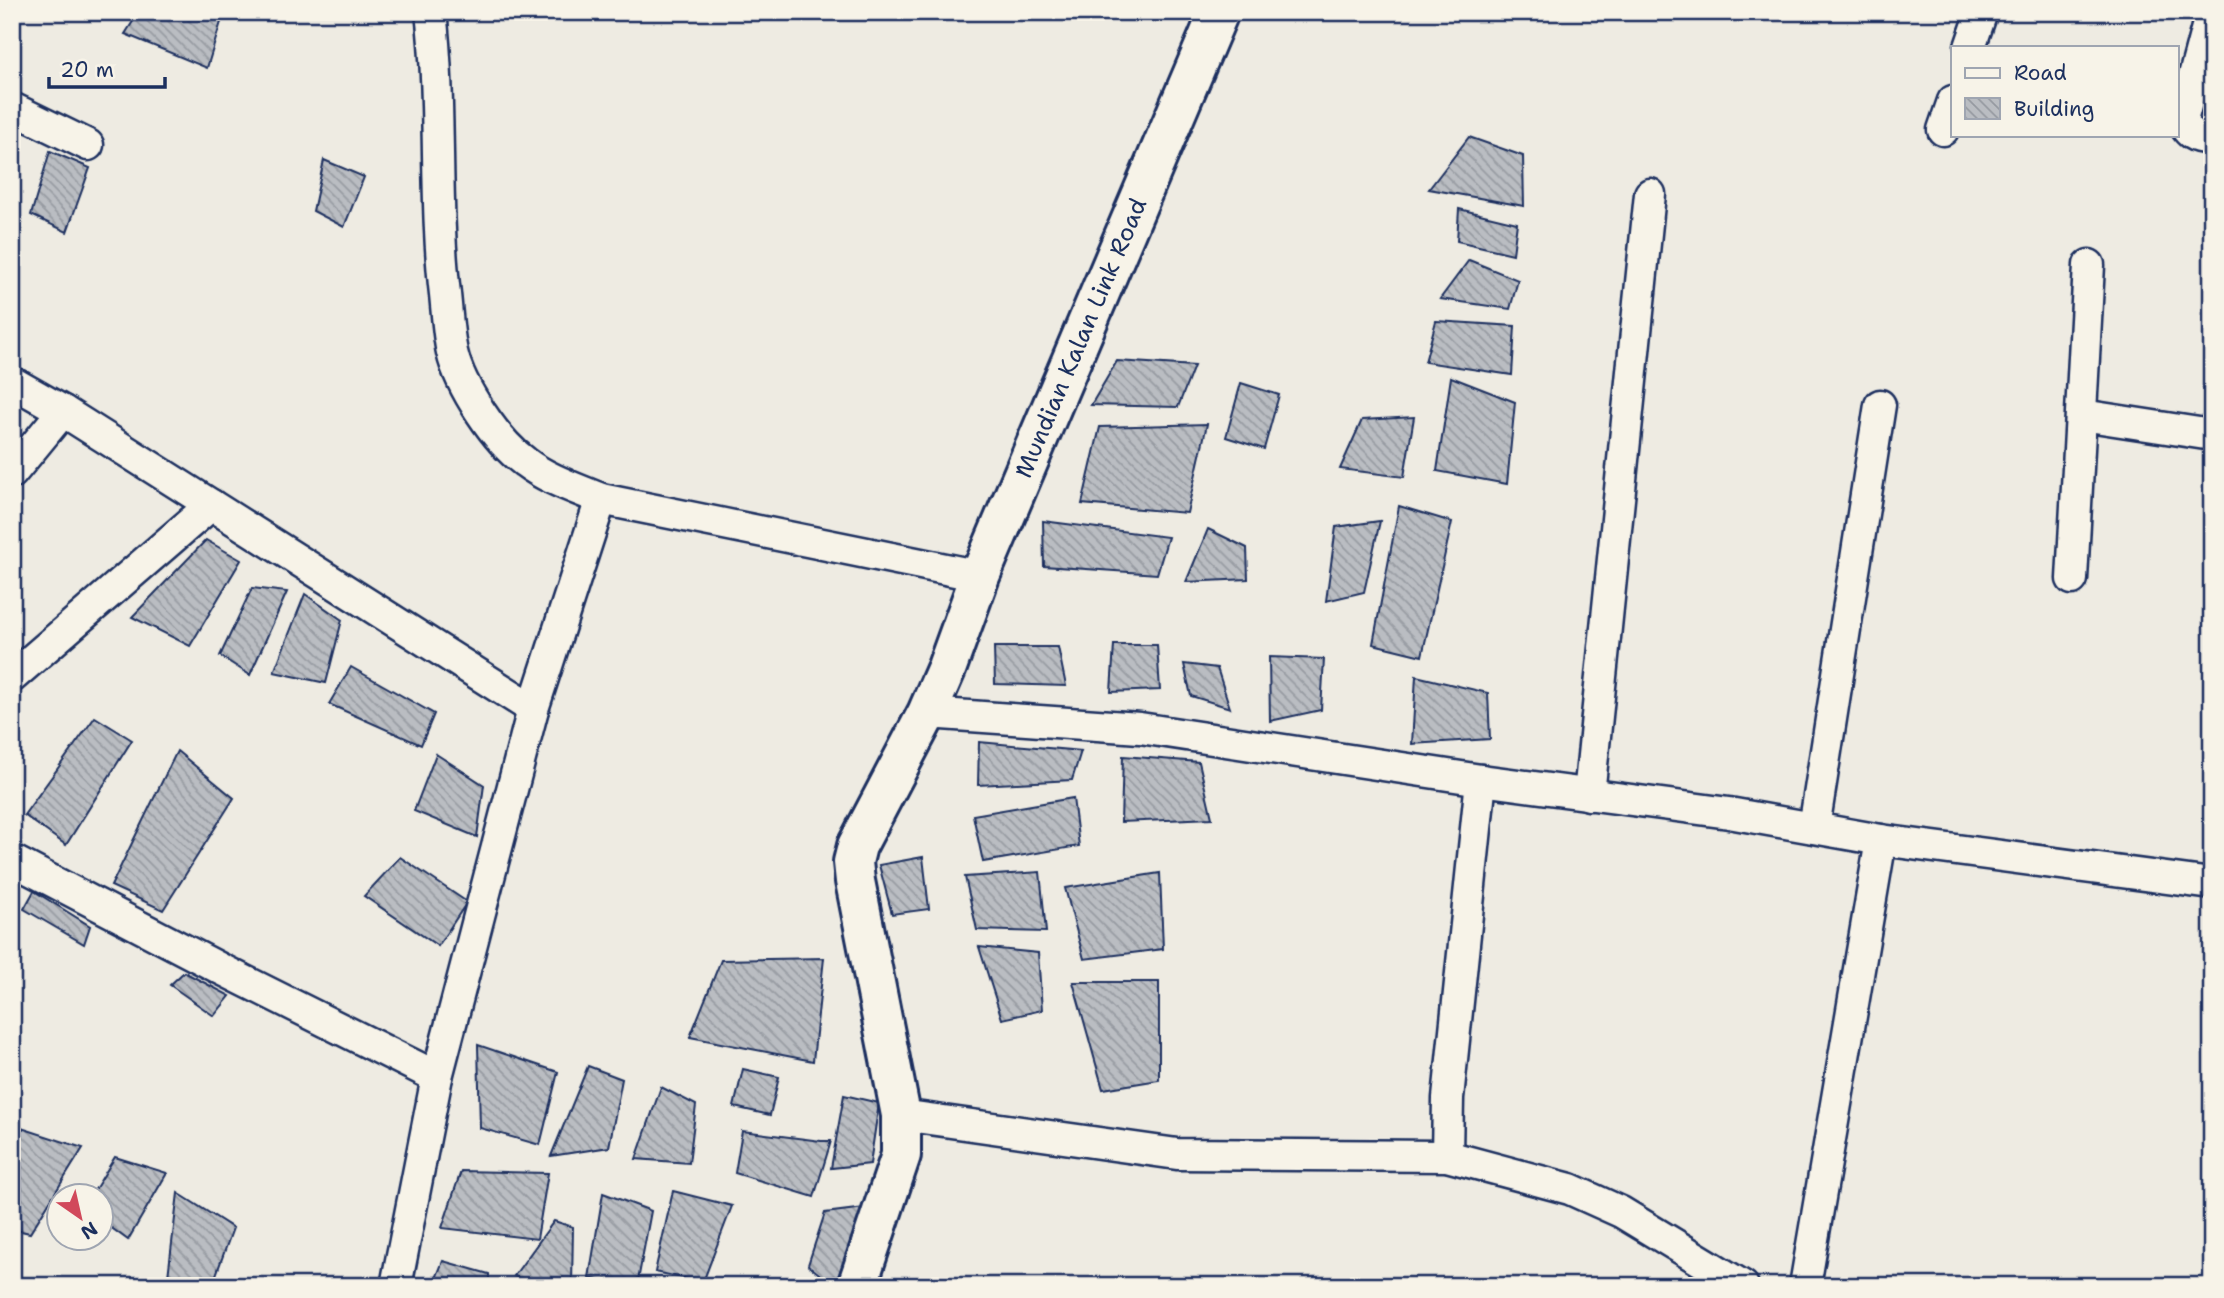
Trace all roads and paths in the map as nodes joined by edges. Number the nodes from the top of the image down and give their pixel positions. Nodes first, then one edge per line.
1 (431, 12) edge
2 (1219, 12) edge
3 (1982, 12) edge
4 (2211, 12) edge
5 (1970, 46) edge
6 (1951, 107) edge
7 (12, 108) edge
8 (1943, 130) dead end
9 (2212, 138) edge
10 (88, 145) dead end
11 (1650, 194) dead end
12 (2089, 265) dead end
13 (12, 382) edge
14 (1880, 405) dead end
15 (62, 411) junction
16 (2081, 415) junction
17 (2212, 435) edge
18 (12, 473) edge
19 (601, 499) junction
20 (211, 505) junction
21 (980, 576) junction
22 (2072, 579) dead end
23 (12, 677) edge
24 (533, 709) junction
25 (927, 713) junction
26 (1481, 780) junction
27 (1589, 795) junction
28 (1814, 828) junction
29 (1881, 840) junction
30 (12, 860) edge
31 (2212, 884) edge
32 (437, 1077) junction
33 (901, 1115) junction
34 (1447, 1156) junction
35 (396, 1286) edge
36 (857, 1286) edge
37 (1743, 1286) edge
38 (1805, 1286) edge

1 - 19 street
2 - 21 street, Mundian Kalan Link Road
3 - 5 street
4 - 9 street
6 - 8 street
7 - 10 street
11 - 27 street
12 - 16 street
13 - 15 street
14 - 28 street
15 - 18 street
15 - 20 street
16 - 17 street
16 - 22 street
19 - 21 street
19 - 24 street
20 - 23 street
20 - 24 street
21 - 25 street, Mundian Kalan Link Road
24 - 32 street
25 - 26 street
25 - 33 street, Mundian Kalan Link Road
26 - 27 street
26 - 34 street
27 - 28 street
28 - 29 street
29 - 31 street
29 - 38 street
30 - 32 street
32 - 35 street
33 - 34 street
33 - 36 street, Mundian Kalan Link Road
34 - 37 street

